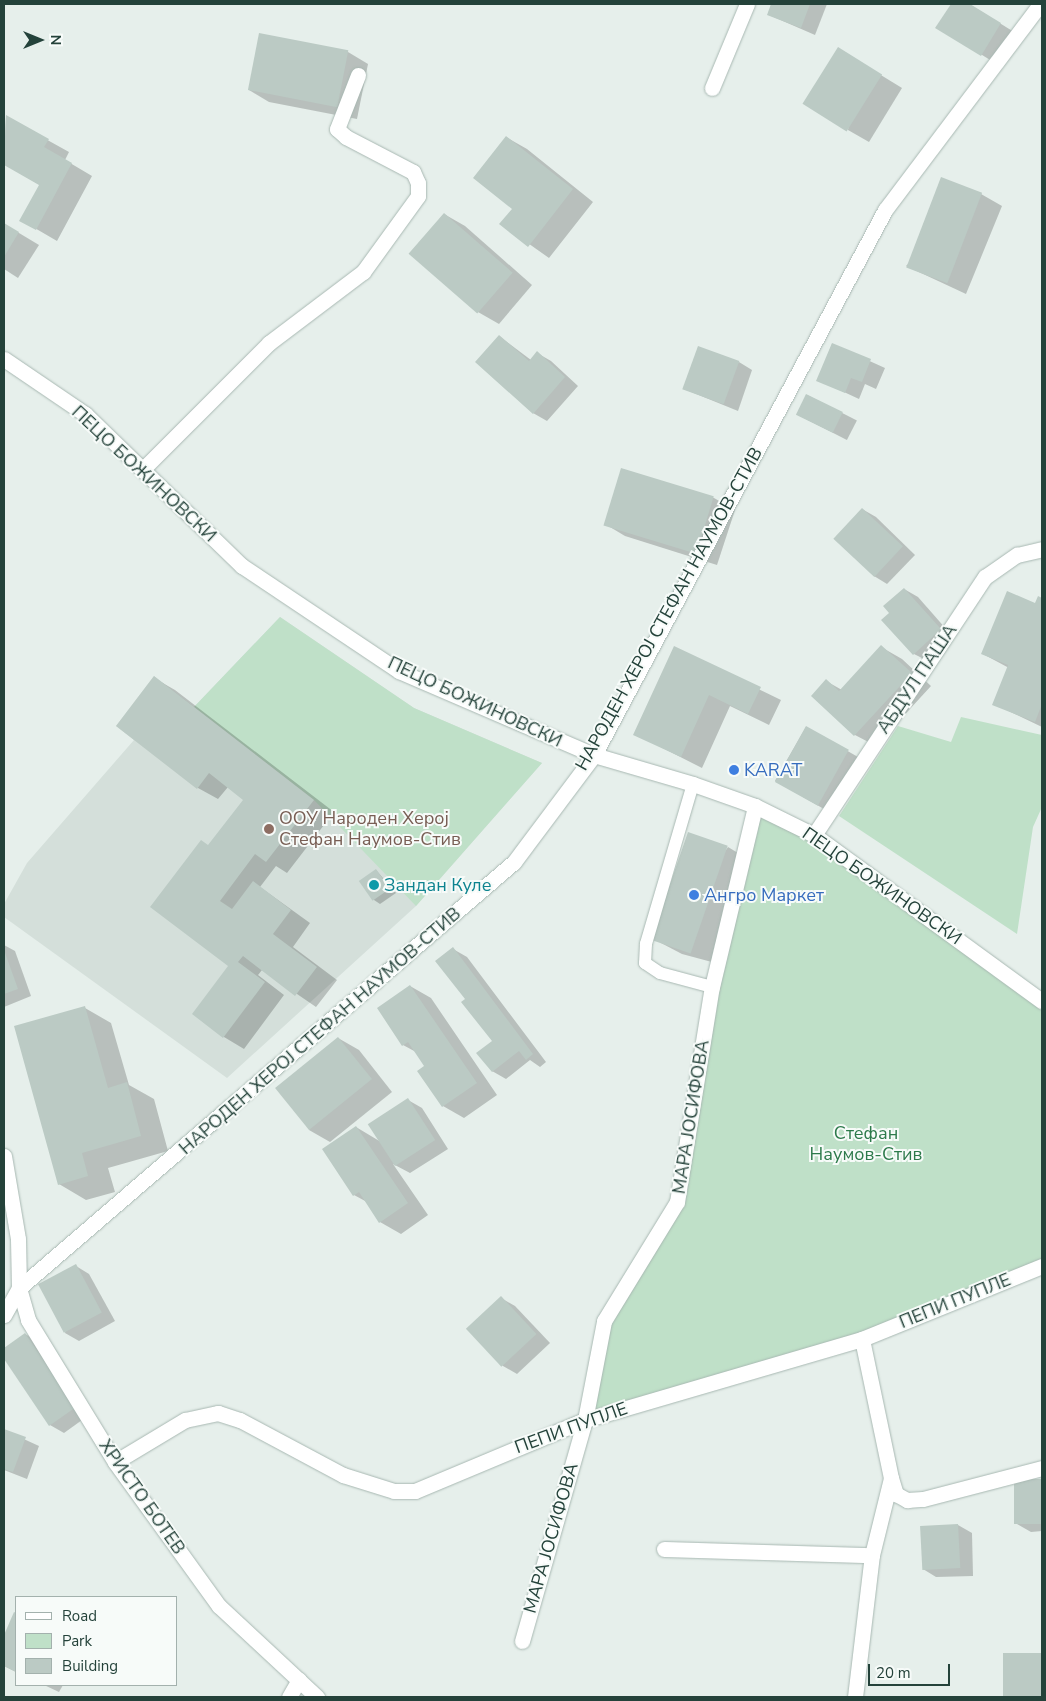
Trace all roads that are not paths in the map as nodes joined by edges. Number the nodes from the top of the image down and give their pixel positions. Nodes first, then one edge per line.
1 (747, 4) edge
2 (1040, 4) edge
3 (358, 75) dead end
4 (712, 88) dead end
5 (4, 359) edge
6 (142, 470) junction
7 (1042, 549) edge
8 (594, 755) junction
9 (693, 784) junction
10 (755, 806) junction
11 (814, 835) junction
12 (712, 987) junction
13 (1042, 1001) edge
14 (4, 1156) edge
15 (1042, 1266) edge
16 (19, 1288) junction
17 (4, 1315) edge
18 (862, 1339) junction
19 (585, 1420) junction
20 (115, 1462) junction
21 (1042, 1468) edge
22 (891, 1478) junction
23 (664, 1549) dead end
24 (872, 1555) junction
25 (522, 1641) dead end
26 (299, 1680) junction
27 (289, 1697) edge
28 (317, 1697) edge
29 (855, 1697) edge

1 - 4 street
2 - 8 street, НАРОДЕН ХЕРОЈ СТЕФАН НАУМОВ-СТИВ
3 - 6 street
5 - 6 street, ПЕЦО БОЖИНОВСКИ
6 - 8 street, ПЕЦО БОЖИНОВСКИ
7 - 11 street, АБДУЛ ПАША
8 - 9 street, ПЕЦО БОЖИНОВСКИ
8 - 16 street, НАРОДЕН ХЕРОЈ СТЕФАН НАУМОВ-СТИВ
9 - 10 street, ПЕЦО БОЖИНОВСКИ
9 - 12 lane
10 - 11 street, ПЕЦО БОЖИНОВСКИ
10 - 12 street, МАРА ЈОСИФОВА
11 - 13 street, ПЕЦО БОЖИНОВСКИ
12 - 19 street, МАРА ЈОСИФОВА
14 - 16 street, ХРИСТО БОТЕВ
15 - 18 street, ПЕПИ ПУПЛЕ
16 - 17 street, НАРОДЕН ХЕРОЈ СТЕФАН НАУМОВ-СТИВ
16 - 20 street, ХРИСТО БОТЕВ
18 - 19 street, ПЕПИ ПУПЛЕ
18 - 22 street
19 - 20 street, ПЕПИ ПУПЛЕ
19 - 25 street, МАРА ЈОСИФОВА
20 - 26 street, ХРИСТО БОТЕВ
21 - 22 street
22 - 24 street
23 - 24 street
24 - 29 street
26 - 27 street
26 - 28 street, ХРИСТО БОТЕВ

